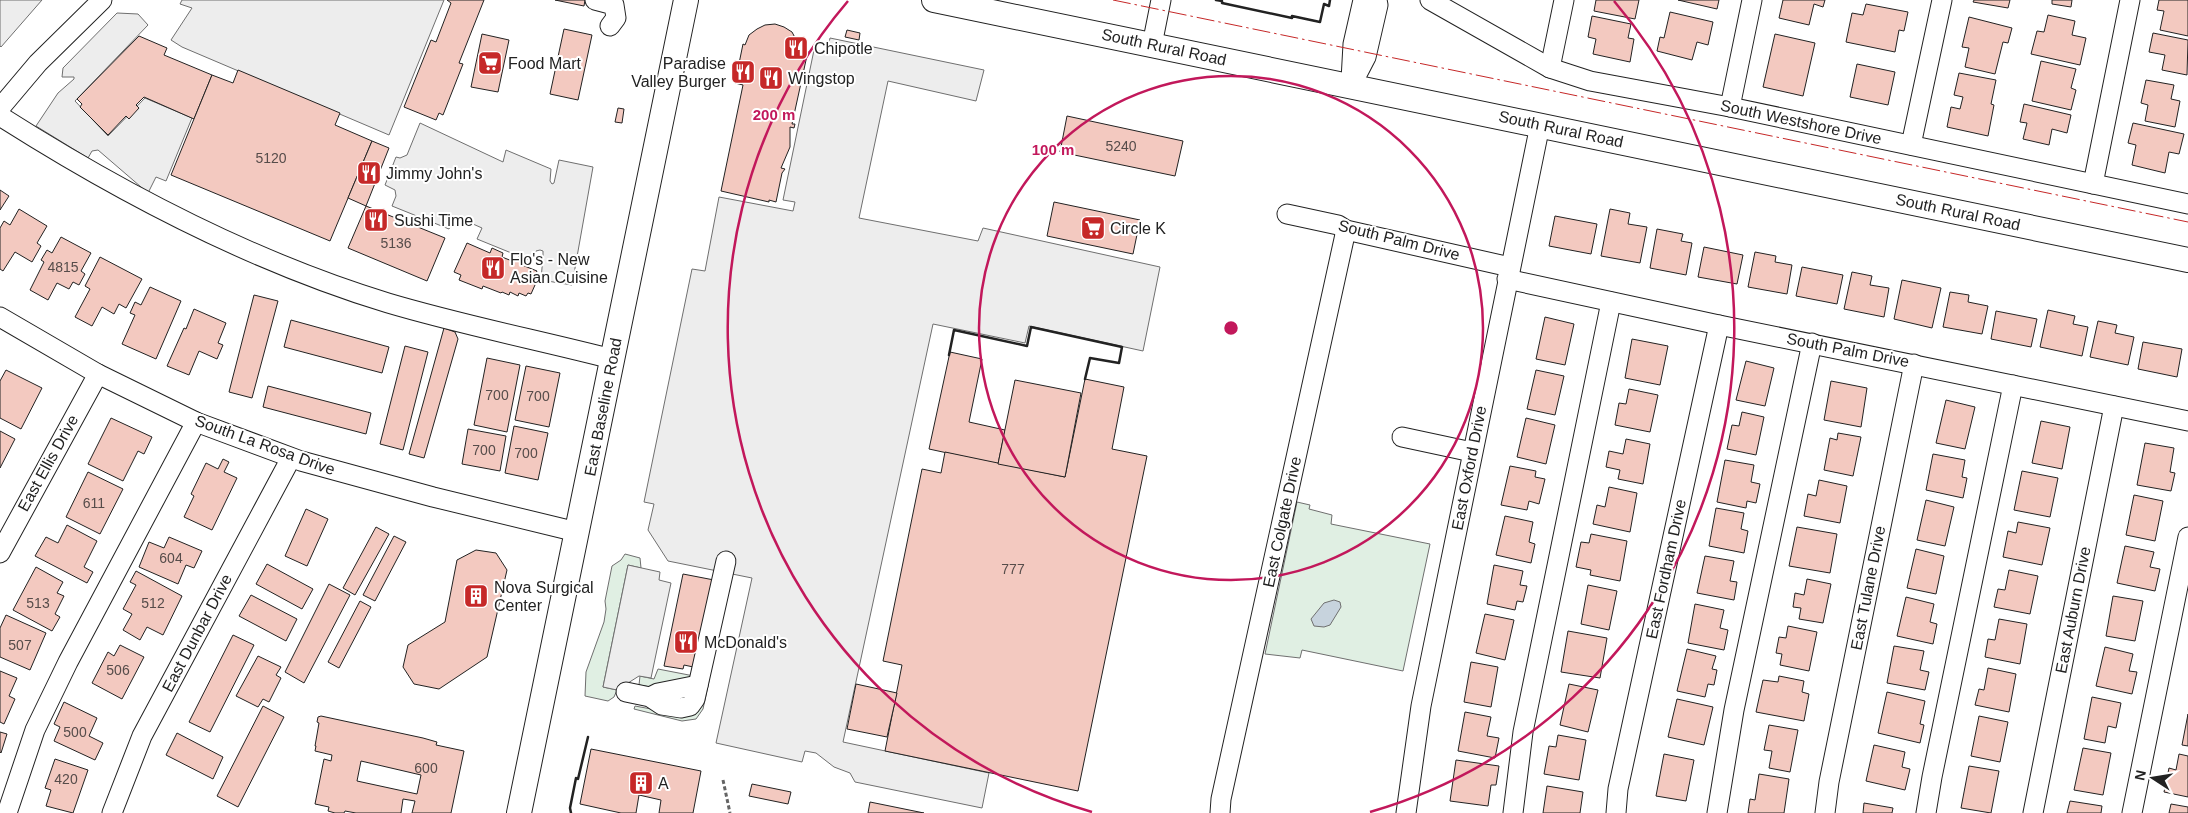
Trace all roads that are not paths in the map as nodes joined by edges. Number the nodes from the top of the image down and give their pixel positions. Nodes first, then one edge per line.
1 (102, 0) edge
2 (595, 0) edge
3 (686, 0) edge
4 (934, 0) edge
5 (1161, 0) edge
6 (1362, 0) edge
7 (1378, 0) edge
8 (1430, 0) edge
9 (1564, 0) edge
10 (1752, 0) edge
11 (1942, 0) edge
12 (2130, 0) edge
13 (610, 26) dead end
14 (1152, 45) junction
15 (1550, 68) junction
16 (1351, 86) junction
17 (1730, 107) junction
18 (0, 108) edge
19 (0, 116) edge
20 (1540, 125) junction
21 (1911, 145) junction
22 (2093, 184) junction
23 (2188, 204) edge
24 (1287, 214) dead end
25 (1346, 230) junction
26 (2188, 260) edge
27 (1509, 273) junction
28 (1611, 302) junction
29 (0, 317) edge
30 (1719, 325) junction
31 (1812, 344) junction
32 (612, 359) junction
33 (1914, 364) junction
34 (98, 374) junction
35 (2013, 385) junction
36 (2114, 406) junction
37 (2188, 421) edge
38 (196, 422) junction
39 (1402, 437) dead end
40 (1472, 452) junction
41 (291, 458) junction
42 (578, 532) junction
43 (2188, 537) edge
44 (0, 553) edge
45 (726, 561) dead end
46 (626, 692) dead end
47 (7, 813) edge
48 (112, 813) edge
49 (519, 813) edge
50 (1220, 813) edge
51 (1406, 813) edge
52 (1513, 813) edge
53 (1616, 813) edge
54 (1717, 813) edge
55 (1825, 813) edge
56 (1926, 813) edge
57 (2033, 813) edge
58 (2132, 813) edge

1 - 18 street
2 - 13 street
3 - 32 main road, East Baseline Road
4 - 14 main road, South Rural Road
5 - 14 street
6 - 16 street
7 - 16 street
8 - 15 street, South Westshore Drive
9 - 15 street
10 - 17 street
11 - 21 street
12 - 22 street
14 - 16 main road, South Rural Road
15 - 17 street, South Westshore Drive
16 - 20 main road, South Rural Road
17 - 21 street, South Westshore Drive
19 - 32 street
20 - 26 main road, South Rural Road
20 - 27 street, East Oxford Drive
21 - 22 street, South Westshore Drive
22 - 23 street, South Westshore Drive
24 - 25 street, South Palm Drive
25 - 27 street, South Palm Drive
25 - 50 street, East Colgate Drive
27 - 28 street, South Palm Drive
27 - 40 street, East Oxford Drive
28 - 30 street, South Palm Drive
28 - 52 street
29 - 34 street, South La Rosa Drive
30 - 31 street, South Palm Drive
30 - 53 street, East Fordham Drive
31 - 33 street, South Palm Drive
31 - 54 street
32 - 42 main road, East Baseline Road
33 - 35 street, South Palm Drive
33 - 55 street, East Tulane Drive
34 - 38 street, South La Rosa Drive
34 - 44 street, East Ellis Drive
35 - 36 street, South Palm Drive
35 - 56 street
36 - 37 street, South Palm Drive
36 - 57 street, East Auburn Drive
38 - 41 street, South La Rosa Drive
38 - 47 street
39 - 40 street
40 - 51 street, East Oxford Drive
41 - 42 street, South La Rosa Drive
41 - 48 street, East Dunbar Drive
42 - 49 main road, East Baseline Road
43 - 58 street
45 - 46 street

